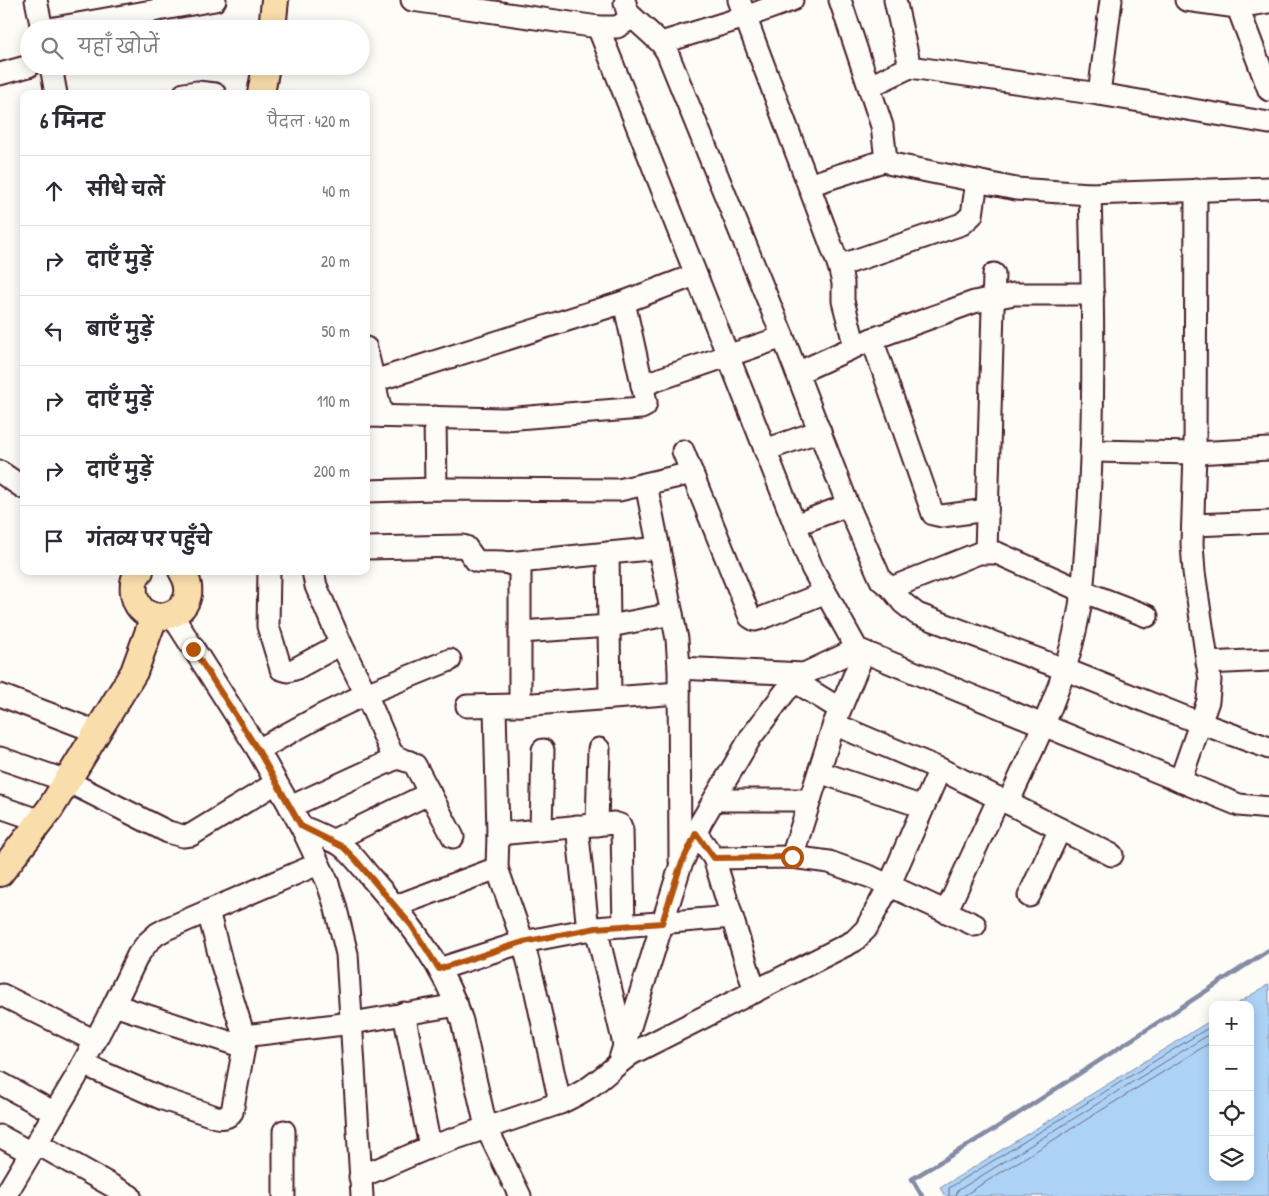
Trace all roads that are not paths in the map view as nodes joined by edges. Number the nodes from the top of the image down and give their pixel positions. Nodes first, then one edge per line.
1 (36, 0) edge
2 (46, 0) edge
3 (216, 0) edge
4 (275, 0) edge
5 (412, 0) edge
6 (792, 0) edge
7 (840, 0) edge
8 (895, 0) edge
9 (1111, 0) edge
10 (1186, 0) edge
11 (1269, 2) edge
12 (1236, 3) edge
13 (626, 7) edge
14 (115, 8) edge
15 (742, 9) edge
16 (45, 20) edge
17 (48, 20) edge
18 (77, 20) edge
19 (273, 20) edge
20 (598, 26) junction
21 (661, 43) junction
22 (910, 67) junction
23 (20, 68) edge
24 (0, 74) edge
25 (53, 75) edge
26 (62, 75) edge
27 (264, 75) edge
28 (870, 86) junction
29 (55, 90) edge
30 (65, 90) edge
31 (262, 90) edge
32 (1269, 90) edge
33 (1098, 94) junction
34 (1269, 123) edge
35 (886, 160) junction
36 (977, 181) junction
37 (808, 185) junction
38 (1269, 188) edge
39 (1196, 190) junction
40 (1090, 194) junction
41 (839, 266) junction
42 (994, 274) dead end
43 (696, 275) junction
44 (1093, 294) junction
45 (994, 297) junction
46 (624, 302) junction
47 (783, 337) junction
48 (863, 343) junction
49 (728, 355) junction
50 (370, 364) edge
51 (797, 373) junction
52 (374, 381) junction
53 (642, 385) junction
54 (374, 416) edge
55 (435, 417) junction
56 (820, 431) junction
57 (1269, 449) edge
58 (765, 450) junction
59 (683, 451) dead end
60 (1092, 451) junction
61 (1195, 453) junction
62 (0, 472) edge
63 (692, 473) junction
64 (646, 484) junction
65 (0, 485) edge
66 (20, 485) edge
67 (436, 489) junction
68 (370, 491) edge
69 (20, 498) edge
70 (848, 505) junction
71 (987, 510) junction
72 (1269, 522) edge
73 (795, 525) junction
74 (1193, 525) junction
75 (370, 548) edge
76 (659, 548) junction
77 (986, 552) junction
78 (608, 553) junction
79 (508, 563) junction
80 (135, 575) edge
81 (184, 575) edge
82 (269, 575) edge
83 (314, 575) edge
84 (892, 588) junction
85 (1082, 591) junction
86 (824, 593) junction
87 (672, 614) junction
88 (163, 616) junction
89 (1147, 616) dead end
90 (610, 626) junction
91 (520, 632) junction
92 (341, 644) junction
93 (860, 650) junction
94 (450, 660) dead end
95 (1269, 660) edge
96 (1207, 663) junction
97 (679, 668) junction
98 (1064, 669) junction
99 (800, 678) junction
100 (679, 693) junction
101 (366, 694) junction
102 (0, 695) edge
103 (610, 698) junction
104 (520, 705) junction
105 (467, 706) dead end
106 (495, 706) junction
107 (837, 716) junction
108 (1200, 723) junction
109 (1044, 725) junction
110 (97, 732) junction
111 (1269, 748) edge
112 (600, 749) dead end
113 (258, 750) junction
114 (543, 750) dead end
115 (0, 758) edge
116 (397, 758) junction
117 (940, 769) junction
118 (819, 772) junction
119 (67, 781) junction
120 (1180, 781) junction
121 (276, 783) junction
122 (430, 793) junction
123 (714, 800) junction
124 (810, 800) junction
125 (1003, 801) junction
126 (0, 807) edge
127 (290, 807) junction
128 (923, 807) junction
129 (1269, 808) edge
130 (40, 821) junction
131 (301, 826) junction
132 (587, 826) junction
133 (541, 829) junction
134 (1060, 829) junction
135 (696, 833) junction
136 (498, 834) junction
137 (453, 837) dead end
138 (332, 841) junction
139 (1112, 855) dead end
140 (792, 857) junction
141 (714, 858) junction
142 (318, 864) junction
143 (3, 866) edge
144 (680, 867) junction
145 (497, 868) junction
146 (889, 886) junction
147 (1030, 896) dead end
148 (396, 906) junction
149 (208, 911) junction
150 (946, 912) junction
151 (732, 917) junction
152 (662, 923) junction
153 (975, 925) dead end
154 (624, 926) junction
155 (592, 929) junction
156 (523, 942) junction
157 (439, 969) junction
158 (755, 992) junction
159 (2, 996) dead end
160 (114, 1005) junction
161 (457, 1005) junction
162 (404, 1013) junction
163 (352, 1023) junction
164 (244, 1041) junction
165 (95, 1042) junction
166 (622, 1053) junction
167 (83, 1064) junction
168 (0, 1083) edge
169 (560, 1104) junction
170 (55, 1113) junction
171 (486, 1127) junction
172 (284, 1131) dead end
173 (0, 1136) edge
174 (430, 1147) junction
175 (34, 1148) junction
176 (361, 1187) edge
177 (5, 1196) edge
178 (130, 1196) edge
179 (284, 1196) edge
180 (520, 1196) edge

1 - 16 street
2 - 17 street
3 - 14 street
4 - 19 main road
5 - 20 street
6 - 15 street
7 - 28 street
8 - 22 street
9 - 33 street
10 - 12 street
11 - 12 street
12 - 32 street
13 - 20 street
13 - 21 street
14 - 18 street
15 - 21 street
15 - 37 street
20 - 43 street
21 - 47 street
22 - 28 street
22 - 33 street
23 - 24 street
25 - 29 street
26 - 30 street
27 - 31 main road
28 - 35 street
33 - 34 street
35 - 36 street
35 - 37 street
36 - 40 street
36 - 41 street
37 - 41 street
38 - 39 street
39 - 40 street
39 - 61 street
40 - 44 street
41 - 48 street
42 - 45 street
43 - 46 street
43 - 49 street
44 - 45 street
44 - 60 street
45 - 48 street
45 - 71 street
46 - 52 street
46 - 53 street
47 - 49 street
47 - 51 street
48 - 51 street
48 - 71 street
49 - 53 street
49 - 58 street
50 - 52 street
51 - 56 street
52 - 54 street
53 - 55 street
54 - 55 street
55 - 67 street
56 - 58 street
56 - 70 street
57 - 61 street
58 - 73 street
59 - 63 street
60 - 61 street
60 - 85 street
61 - 74 street
62 - 66 street
63 - 64 street
63 - 86 street
64 - 67 street
64 - 76 street
65 - 69 street
67 - 68 street
70 - 73 street
70 - 84 street
71 - 77 street
72 - 74 street
73 - 86 street
74 - 96 street
75 - 79 street
76 - 78 street
76 - 87 street
77 - 84 street
77 - 85 street
78 - 79 street
78 - 90 street
79 - 91 street
80 - 88 main road
81 - 88 main road
82 - 92 street
83 - 92 street
84 - 98 street
85 - 89 street
85 - 98 street
86 - 93 street
87 - 90 street
87 - 97 street
88 - 110 main road
88 - 113 street
90 - 91 street
90 - 103 street
91 - 104 street
92 - 101 street
93 - 99 street
93 - 107 street
93 - 109 street
94 - 101 street
95 - 96 street
96 - 108 street
97 - 99 street
97 - 100 street
98 - 108 street
98 - 109 street
99 - 107 street
99 - 123 street
100 - 103 street
100 - 144 street
101 - 113 street
101 - 116 street
102 - 110 street
103 - 104 street
104 - 106 street
105 - 106 street
106 - 136 street
107 - 117 street
107 - 118 street
108 - 111 street
108 - 120 street
109 - 120 street
109 - 125 street
110 - 119 main road
112 - 132 street
113 - 121 street
114 - 133 street
115 - 119 street
116 - 122 street
116 - 127 street
117 - 125 street
117 - 128 street
118 - 124 street
118 - 128 street
119 - 121 street
119 - 130 main road
120 - 129 street
121 - 127 street
122 - 137 street
122 - 138 street
123 - 124 street
123 - 135 street
124 - 140 street
125 - 134 street
125 - 150 street
126 - 130 street
127 - 131 street
128 - 146 street
130 - 143 main road
131 - 138 street
131 - 142 street
132 - 133 street
132 - 154 street
132 - 155 street
133 - 136 street
134 - 139 street
134 - 147 street
135 - 141 street
135 - 144 street
136 - 145 street
138 - 148 street
140 - 141 street
140 - 146 street
141 - 151 street
142 - 149 street
142 - 163 street
144 - 152 street
145 - 148 street
145 - 156 street
146 - 150 street
146 - 158 street
148 - 157 street
149 - 160 street
149 - 164 street
150 - 153 street
151 - 152 street
151 - 158 street
152 - 154 street
152 - 166 street
154 - 155 street
155 - 156 street
155 - 166 street
156 - 157 street
156 - 169 street
157 - 161 street
158 - 166 street
159 - 165 street
160 - 164 street
160 - 165 street
161 - 162 street
161 - 171 street
162 - 163 street
162 - 174 street
163 - 164 street
163 - 176 street
164 - 167 street
165 - 167 street
166 - 169 street
167 - 170 street
168 - 170 street
169 - 171 street
170 - 175 street
171 - 174 street
171 - 180 street
172 - 179 street
173 - 175 street
174 - 176 street
175 - 177 street
175 - 178 street

